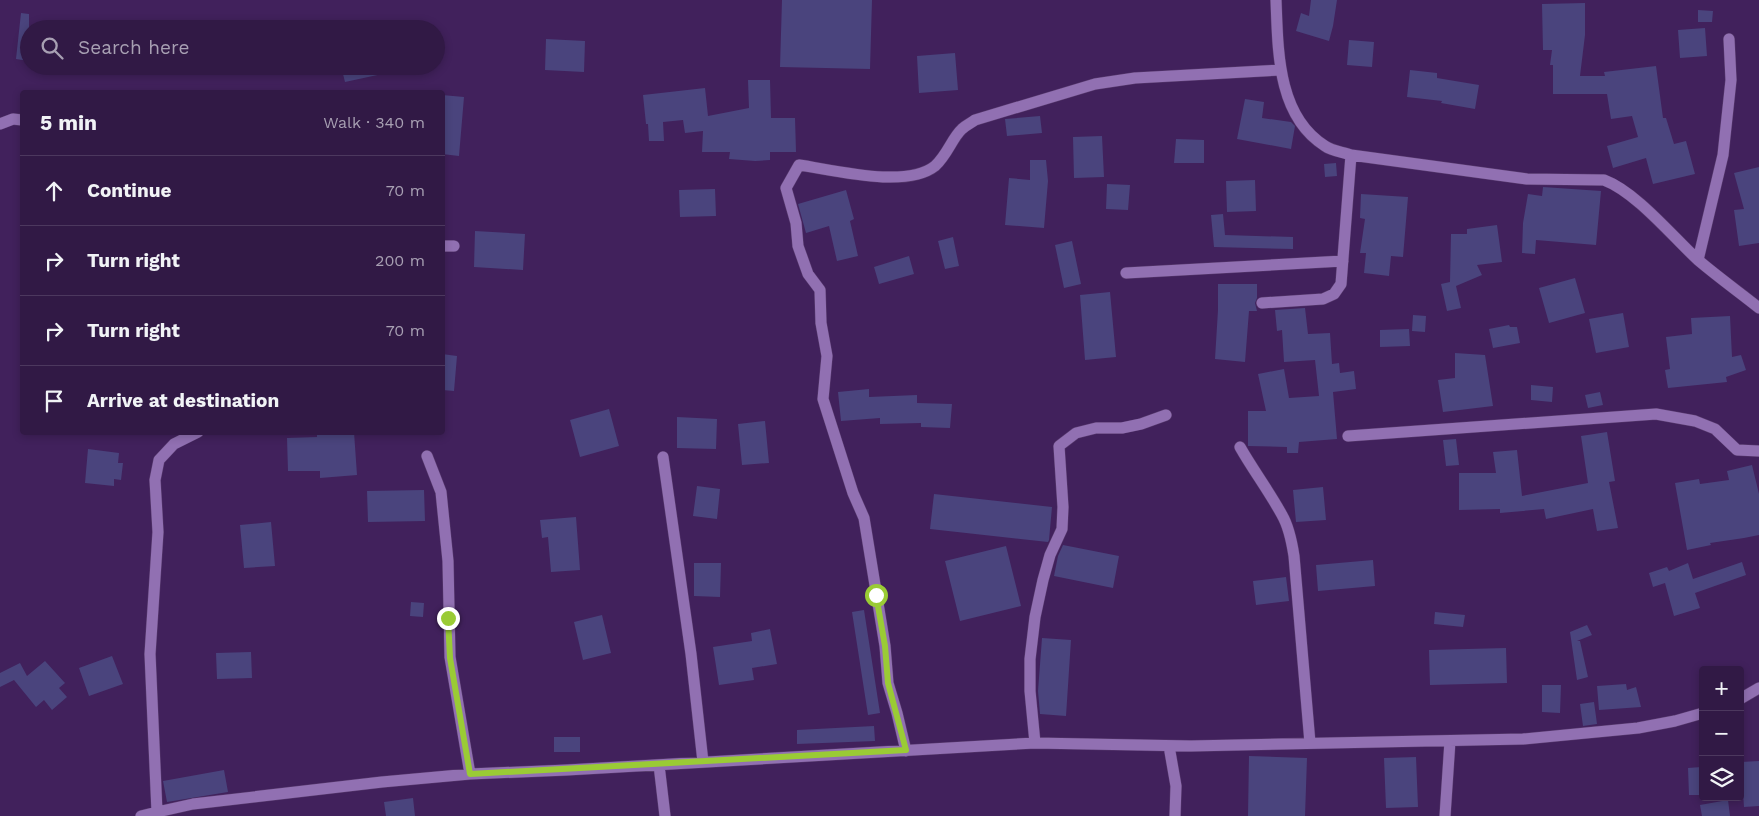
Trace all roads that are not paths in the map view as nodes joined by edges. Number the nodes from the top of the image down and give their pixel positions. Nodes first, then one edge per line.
1 (1276, 0) edge
2 (1729, 40) dead end
3 (1281, 70) junction
4 (20, 120) edge
5 (0, 124) edge
6 (1351, 155) junction
7 (1698, 260) junction
8 (1343, 261) junction
9 (1126, 273) dead end
10 (1262, 303) dead end
11 (1759, 308) edge
12 (1166, 415) dead end
13 (192, 435) edge
14 (1348, 436) dead end
15 (1240, 447) dead end
16 (1759, 451) edge
17 (427, 456) dead end
18 (663, 457) dead end
19 (1759, 688) edge
20 (1744, 697) edge
21 (1699, 714) edge
22 (1450, 741) junction
23 (1035, 743) junction
24 (1310, 743) junction
25 (1169, 746) junction
26 (906, 750) junction
27 (703, 762) junction
28 (659, 765) junction
29 (470, 774) junction
30 (153, 814) edge
31 (141, 816) edge
32 (665, 816) edge
33 (1175, 816) edge
34 (1445, 816) edge

1 - 3 street
2 - 7 street
3 - 6 street
3 - 26 street
4 - 5 street
6 - 7 street
6 - 8 street
7 - 11 street
8 - 9 street
8 - 10 street
12 - 23 street
13 - 30 street
14 - 16 street
15 - 24 street
17 - 29 street
18 - 27 street
19 - 20 street
21 - 22 street
22 - 24 street
22 - 34 street
23 - 25 street
23 - 26 street
24 - 25 street
25 - 33 street
26 - 27 street
27 - 28 street
28 - 29 street
28 - 32 street
29 - 30 street
30 - 31 street

